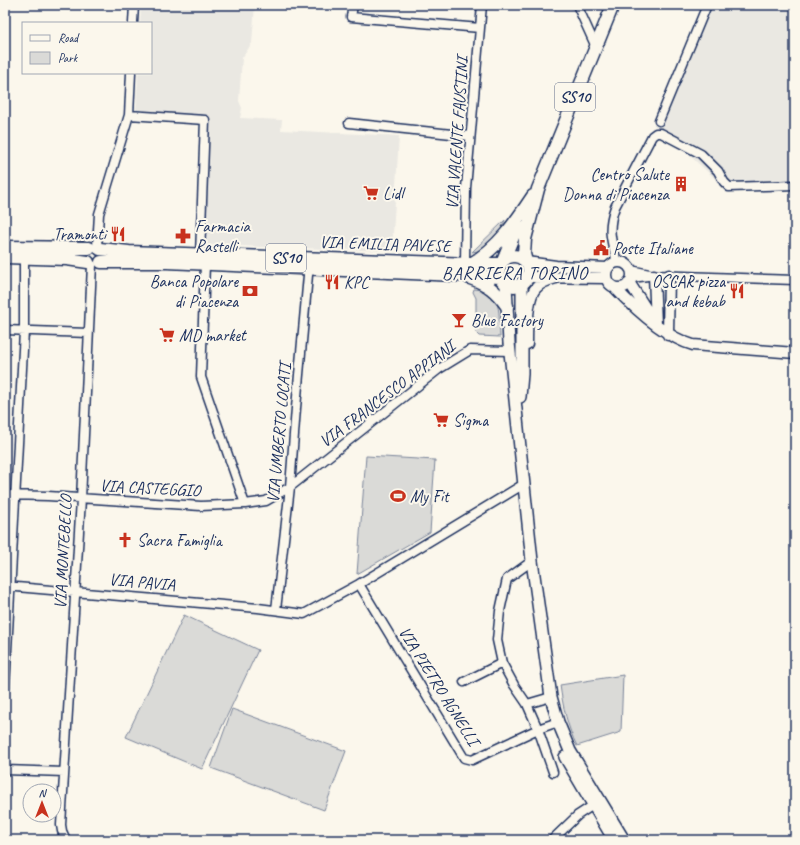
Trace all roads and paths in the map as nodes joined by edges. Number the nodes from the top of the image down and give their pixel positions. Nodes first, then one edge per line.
1 (134, 5) edge
2 (353, 5) edge
3 (482, 5) edge
4 (577, 5) edge
5 (613, 5) edge
6 (707, 5) edge
7 (133, 22) edge
8 (480, 28) junction
9 (596, 48) junction
10 (131, 74) edge
11 (129, 115) junction
12 (659, 121) dead end
13 (349, 123) dead end
14 (470, 136) junction
15 (795, 185) edge
16 (538, 189) junction
17 (525, 207) junction
18 (5, 247) edge
19 (95, 248) junction
20 (5, 257) edge
21 (24, 257) junction
22 (203, 260) junction
23 (502, 262) junction
24 (526, 262) junction
25 (617, 262) junction
26 (94, 263) junction
27 (309, 264) junction
28 (465, 267) junction
29 (607, 273) junction
30 (654, 275) junction
31 (669, 275) junction
32 (630, 277) junction
33 (556, 278) junction
34 (795, 280) edge
35 (503, 281) junction
36 (525, 281) junction
37 (614, 287) junction
38 (507, 306) junction
39 (656, 325) junction
40 (5, 330) edge
41 (24, 331) junction
42 (88, 333) junction
43 (668, 335) junction
44 (510, 351) junction
45 (795, 353) edge
46 (522, 374) junction
47 (518, 425) junction
48 (524, 484) junction
49 (290, 487) junction
50 (5, 495) edge
51 (14, 495) junction
52 (81, 499) junction
53 (246, 504) junction
54 (532, 561) junction
55 (359, 584) junction
56 (8, 586) edge
57 (75, 592) junction
58 (276, 610) junction
59 (502, 663) junction
60 (464, 682) dead end
61 (5, 688) edge
62 (551, 696) junction
63 (527, 704) junction
64 (555, 723) junction
65 (538, 729) junction
66 (5, 770) edge
67 (64, 772) junction
68 (554, 772) dead end
69 (597, 803) junction
70 (66, 840) edge
71 (552, 840) edge
72 (614, 840) edge
73 (624, 840) edge

1 - 7 street
2 - 8 street
3 - 8 street, VIA VALENTE FAUSTINI
4 - 9 street
5 - 9 main road, SS10
6 - 12 street
8 - 14 street, VIA VALENTE FAUSTINI
9 - 16 main road, SS10
10 - 11 street
11 - 19 street
11 - 22 street
13 - 14 street
14 - 28 street, VIA VALENTE FAUSTINI
15 - 25 street
16 - 17 main road, SS10
16 - 24 main road, SS10
17 - 23 main road, SS10
17 - 28 main road, SS10
18 - 19 main road, VIA EMILIA PAVESE / SS10
19 - 22 main road, VIA EMILIA PAVESE / SS10
19 - 26 main road
19 - 26 main road
20 - 21 main road, VIA EMILIA PAVESE / SS10
21 - 26 main road, VIA EMILIA PAVESE / SS10
21 - 41 street
22 - 26 main road, VIA EMILIA PAVESE / SS10
22 - 27 main road, VIA EMILIA PAVESE / SS10
22 - 53 street
23 - 24 main road, SS10
23 - 28 main road, VIA EMILIA PAVESE / SS10
23 - 35 main road, SS10
24 - 29 street
24 - 36 main road, SS10
25 - 29 street
25 - 32 street
26 - 42 street, VIA MONTEBELLO
27 - 28 main road, VIA EMILIA PAVESE / SS10
27 - 49 street, VIA UMBERTO LOCATI
28 - 35 main road, VIA EMILIA PAVESE / SS10
28 - 38 main road
29 - 33 street
29 - 37 street
30 - 31 street
30 - 32 street
30 - 39 street
31 - 34 street
31 - 43 street
32 - 37 street
32 - 39 street
33 - 36 street
33 - 46 street
35 - 36 main road, SS10
35 - 38 main road
36 - 46 main road
37 - 39 street
38 - 44 main road
39 - 43 street
40 - 41 street
41 - 42 street
41 - 51 street
42 - 52 street, VIA MONTEBELLO
43 - 45 street
44 - 47 main road
44 - 49 street, VIA FRANCESCO APPIANI
46 - 47 main road
47 - 48 main road
48 - 54 main road
48 - 55 street, VIA PAVIA
49 - 53 street, VIA CASTEGGIO
49 - 58 street, VIA UMBERTO LOCATI
50 - 51 street, VIA CASTEGGIO
51 - 52 street, VIA CASTEGGIO
51 - 56 street
52 - 53 street, VIA CASTEGGIO
52 - 57 street, VIA MONTEBELLO
54 - 59 street
54 - 62 main road
55 - 58 street, VIA PAVIA
55 - 65 street, VIA PIETRO AGNELLI
56 - 57 street, VIA PAVIA
56 - 61 street
57 - 58 street, VIA PAVIA
57 - 67 street, VIA MONTEBELLO
59 - 60 street
59 - 63 street
62 - 63 street
62 - 64 main road
63 - 65 street
64 - 65 street, VIA PIETRO AGNELLI
64 - 69 main road
65 - 68 street
66 - 67 street
67 - 70 street, VIA MONTEBELLO
69 - 71 street
69 - 72 main road
69 - 73 main road

